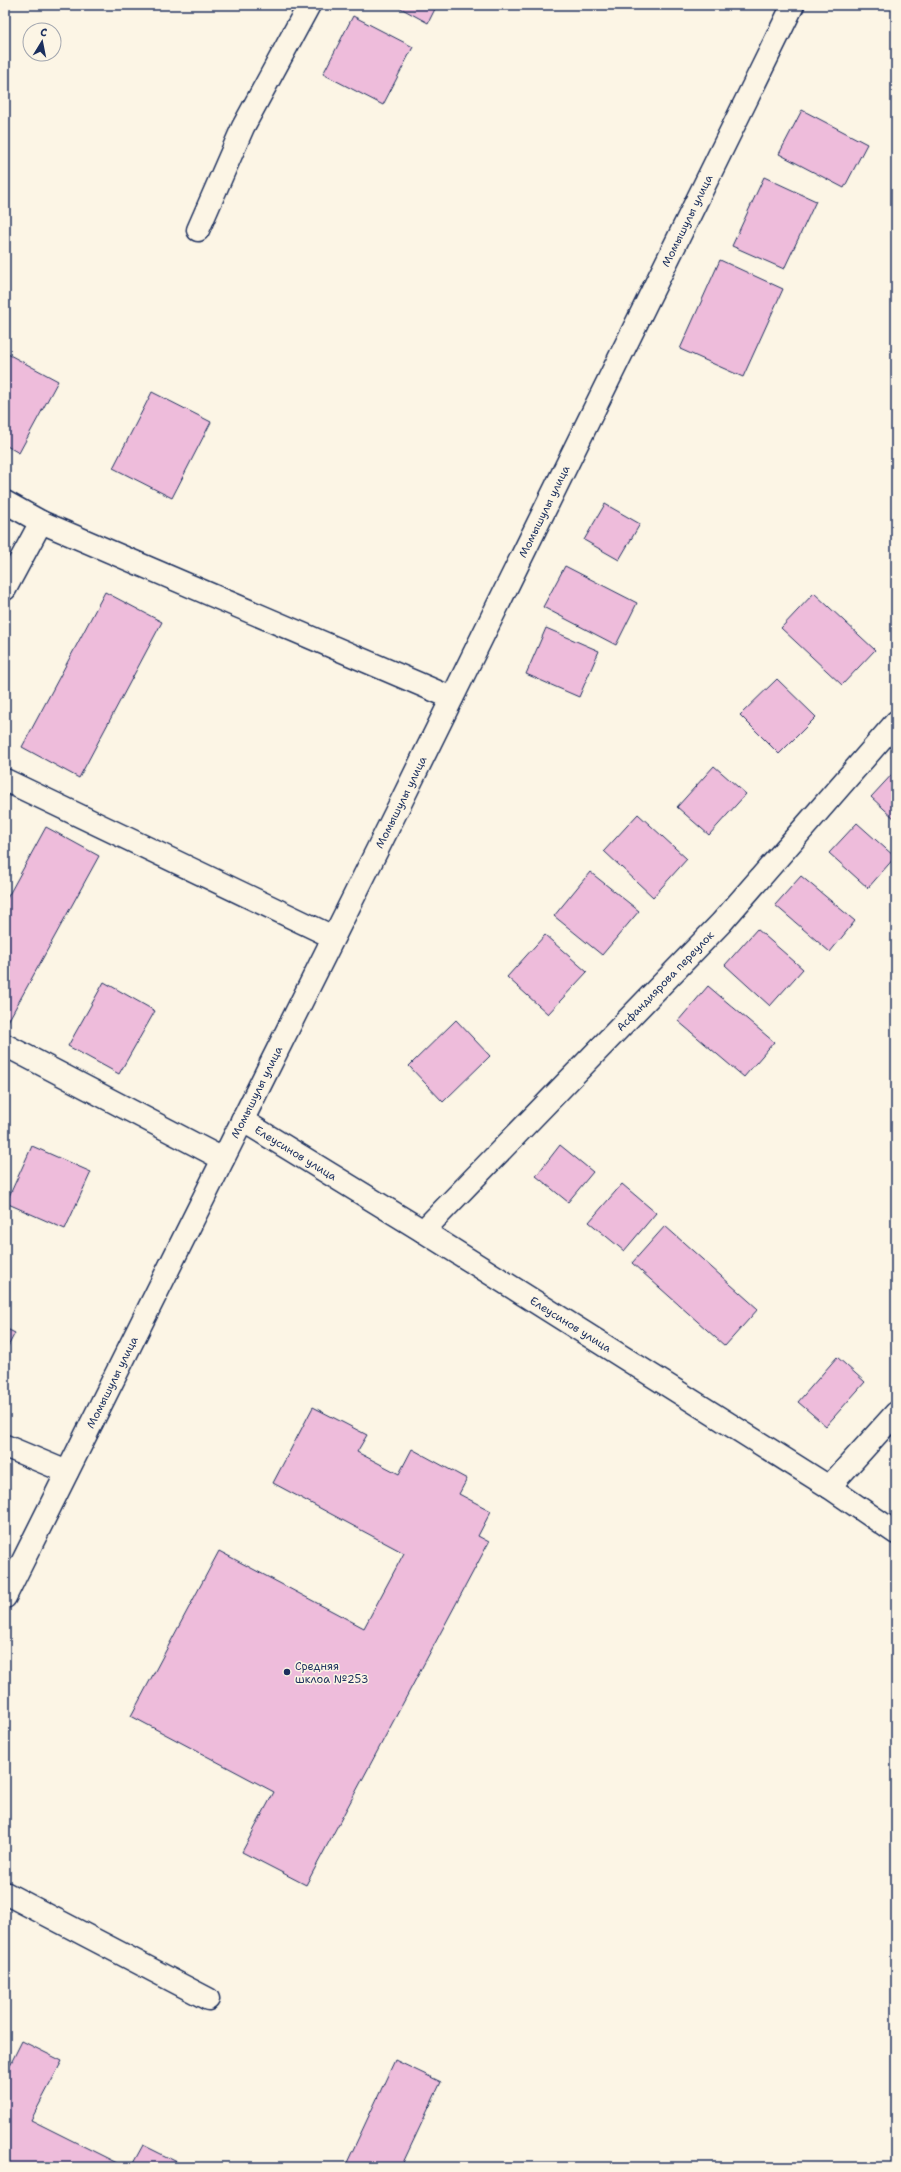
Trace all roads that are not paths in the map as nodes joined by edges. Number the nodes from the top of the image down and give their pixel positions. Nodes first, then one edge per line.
1 (309, 5) edge
2 (793, 5) edge
3 (198, 230) dead end
4 (5, 502) edge
5 (41, 522) junction
6 (5, 589) edge
7 (452, 698) junction
8 (896, 722) edge
9 (5, 780) edge
10 (334, 937) junction
11 (5, 1045) edge
12 (242, 1120) junction
13 (223, 1159) junction
14 (423, 1231) junction
15 (896, 1413) edge
16 (5, 1446) edge
17 (67, 1472) junction
18 (829, 1487) junction
19 (896, 1533) edge
20 (5, 1597) edge
21 (5, 1893) edge
22 (208, 1999) dead end

1 - 3 street
2 - 7 street, Момышулы улица
4 - 5 street
5 - 6 street
5 - 7 street
7 - 10 street, Момышулы улица
8 - 14 street, Асфандиярова переулок
9 - 10 street
10 - 12 street, Момышулы улица
11 - 13 street
12 - 13 street, Момышулы улица
12 - 14 street, Елеусинов улица
13 - 17 street, Момышулы улица
14 - 18 street, Елеусинов улица
15 - 18 street
16 - 17 street
17 - 20 street, Момышулы улица
18 - 19 street, Елеусинов улица
21 - 22 street

